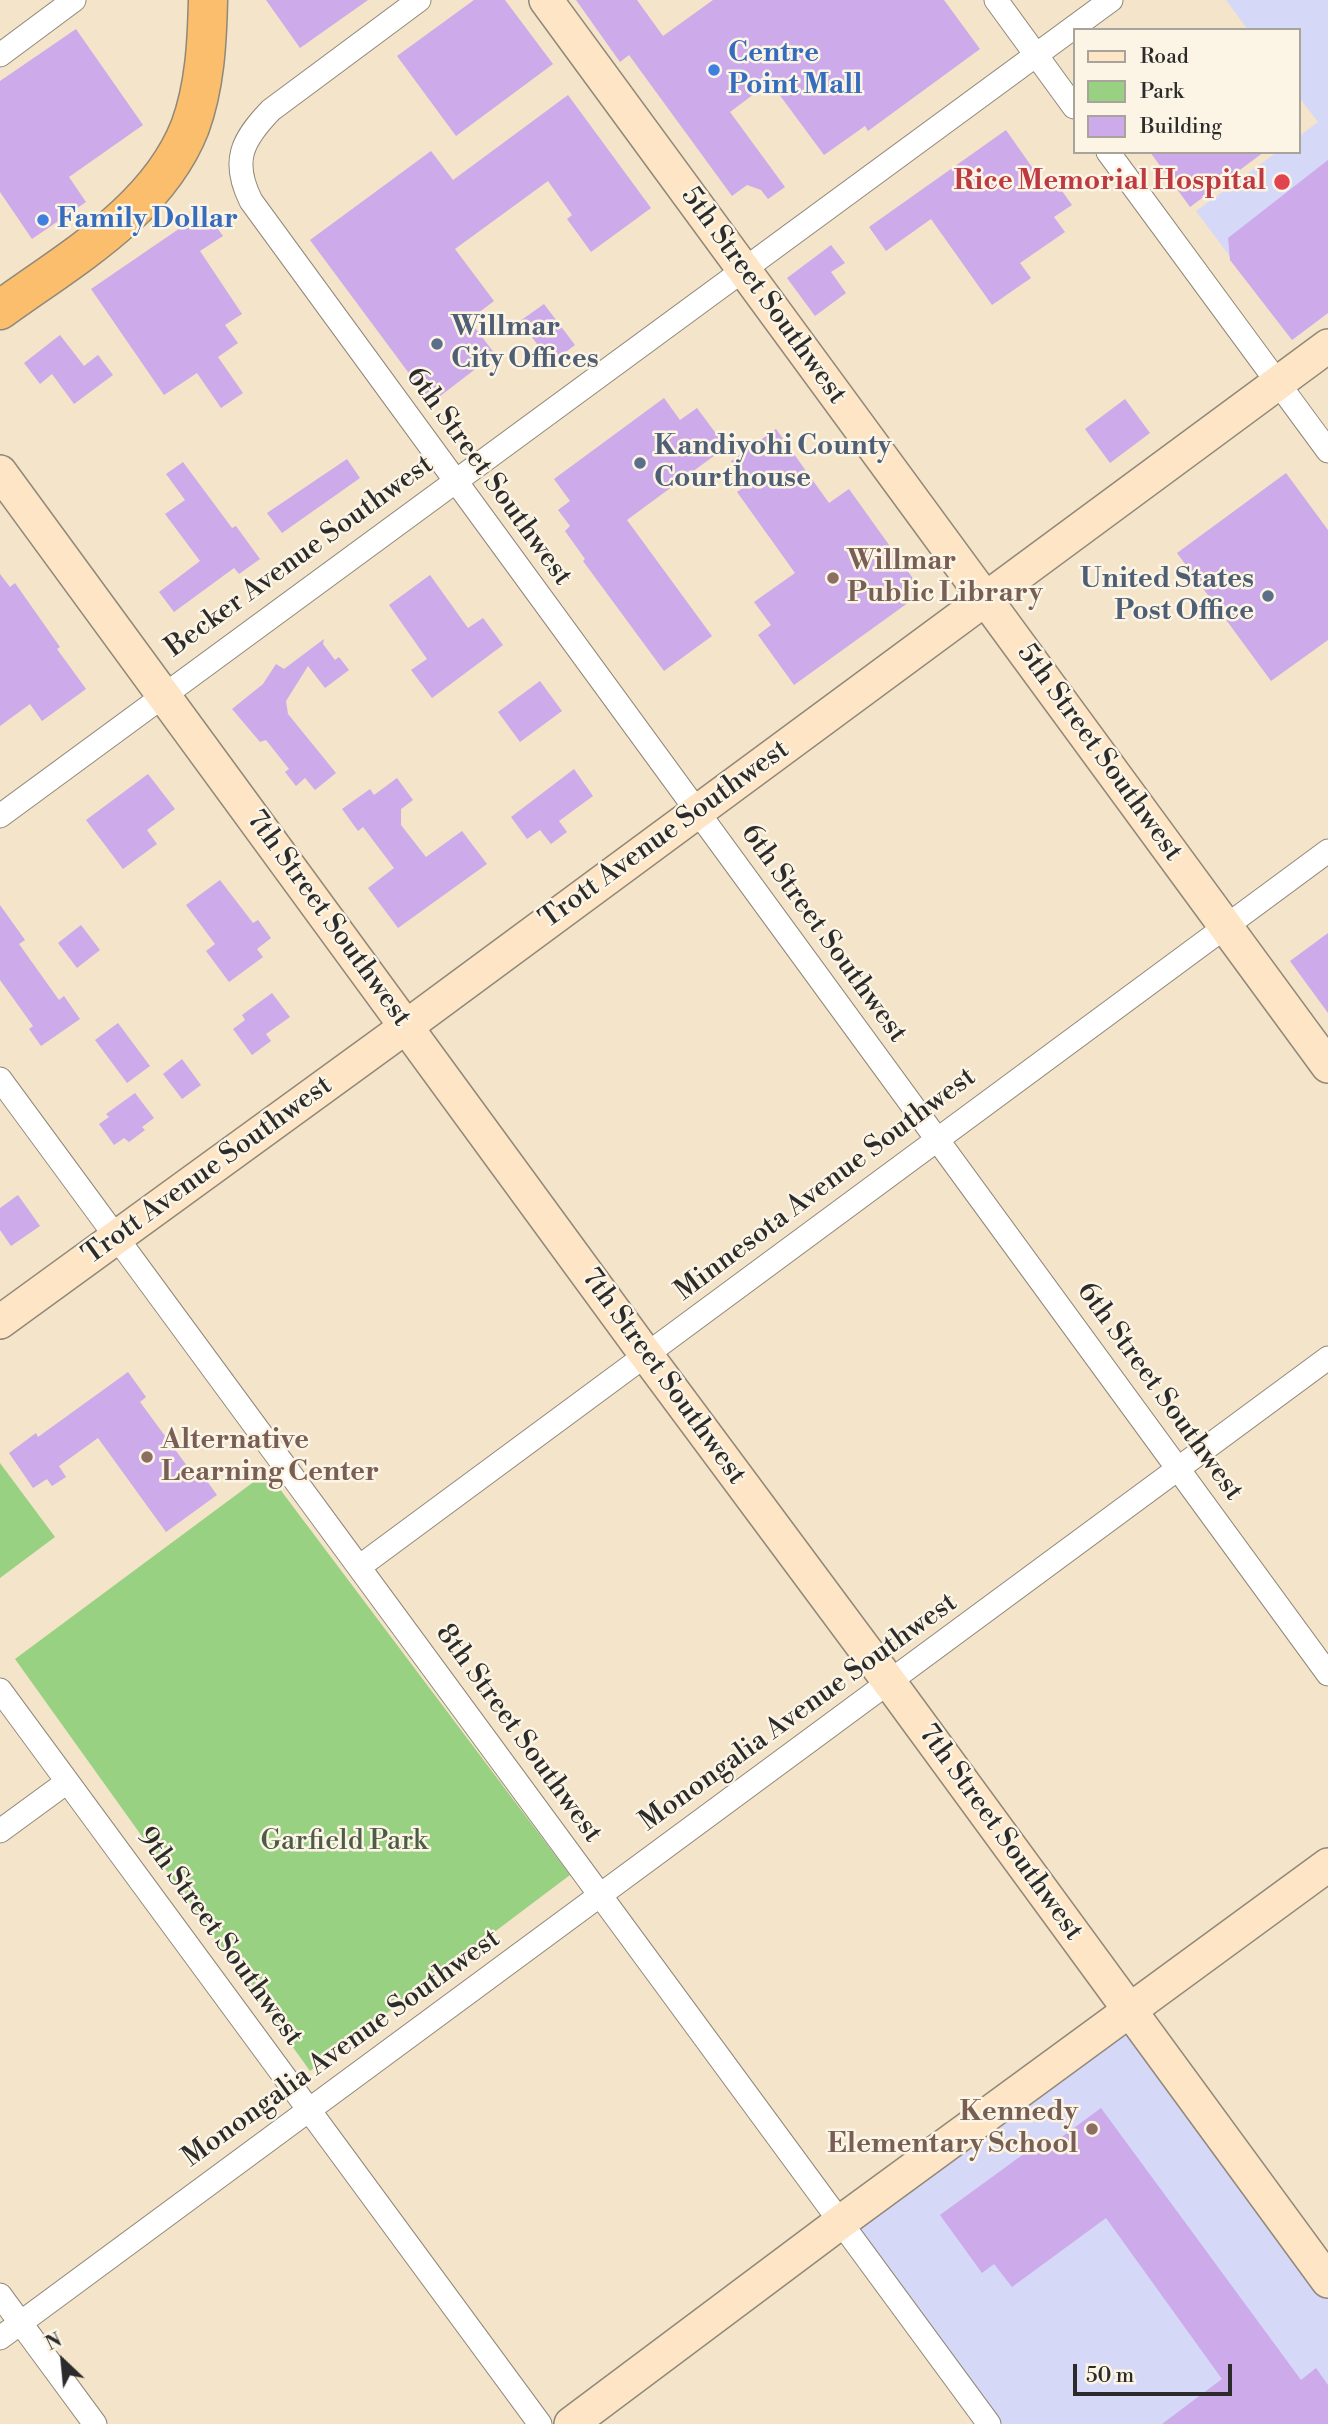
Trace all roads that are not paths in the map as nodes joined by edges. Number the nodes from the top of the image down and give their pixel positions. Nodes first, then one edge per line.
1 (74, 0) edge
2 (208, 0) edge
3 (419, 0) edge
4 (546, 0) edge
5 (996, 0) edge
6 (1111, 0) edge
7 (1072, 28) edge
8 (1073, 28) edge
9 (1037, 54) junction
10 (0, 55) edge
11 (1072, 104) edge
12 (1109, 154) edge
13 (744, 271) junction
14 (0, 310) edge
15 (1328, 346) edge
16 (1278, 383) junction
17 (1328, 452) edge
18 (0, 472) edge
19 (454, 481) junction
20 (986, 598) junction
21 (162, 695) junction
22 (695, 811) junction
23 (0, 816) edge
24 (1328, 851) edge
25 (1226, 926) junction
26 (407, 1026) junction
27 (1328, 1066) edge
28 (0, 1079) edge
29 (937, 1138) junction
30 (117, 1236) junction
31 (0, 1322) edge
32 (647, 1356) junction
33 (1328, 1359) edge
34 (1178, 1469) junction
35 (359, 1567) junction
36 (1328, 1674) edge
37 (890, 1683) junction
38 (0, 1689) edge
39 (67, 1782) junction
40 (0, 1831) edge
41 (1328, 1865) edge
42 (600, 1897) junction
43 (1129, 2011) junction
44 (309, 2109) junction
45 (842, 2221) junction
46 (1328, 2281) edge
47 (0, 2295) edge
48 (20, 2323) junction
49 (0, 2338) edge
50 (95, 2424) edge
51 (540, 2424) edge
52 (571, 2424) edge
53 (989, 2424) edge

1 - 10 street
2 - 14 highway
3 - 19 street, 6th Street Southwest
4 - 13 street, 5th Street Southwest
5 - 9 street
6 - 8 street, Becker Avenue Southwest
7 - 9 street, Becker Avenue Southwest
9 - 11 street
9 - 13 street, Becker Avenue Southwest
12 - 16 street
13 - 19 street, Becker Avenue Southwest
13 - 20 street, 5th Street Southwest
15 - 16 street, Trott Avenue Southwest
16 - 17 street
16 - 20 street, Trott Avenue Southwest
18 - 21 street, 7th Street Southwest
19 - 21 street, Becker Avenue Southwest
19 - 22 street, 6th Street Southwest
20 - 22 street, Trott Avenue Southwest
20 - 25 street, 5th Street Southwest
21 - 23 street, Becker Avenue Southwest
21 - 26 street, 7th Street Southwest
22 - 26 street, Trott Avenue Southwest
22 - 29 street, 6th Street Southwest
24 - 25 street, Minnesota Avenue Southwest
25 - 27 street, 5th Street Southwest
25 - 29 street, Minnesota Avenue Southwest
26 - 30 street, Trott Avenue Southwest
26 - 32 street, 7th Street Southwest
28 - 30 street, 8th Street Southwest
29 - 32 street, Minnesota Avenue Southwest
29 - 34 street, 6th Street Southwest
30 - 31 street, Trott Avenue Southwest
30 - 35 street, 8th Street Southwest
32 - 35 street, Minnesota Avenue Southwest
32 - 37 street, 7th Street Southwest
33 - 34 street, Monongalia Avenue Southwest
34 - 36 street, 6th Street Southwest
34 - 37 street, Monongalia Avenue Southwest
35 - 42 street, 8th Street Southwest
37 - 42 street, Monongalia Avenue Southwest
37 - 43 street, 7th Street Southwest
38 - 39 street, 9th Street Southwest
39 - 40 street
39 - 44 street, 9th Street Southwest
41 - 43 street
42 - 44 street, Monongalia Avenue Southwest
42 - 45 street, 8th Street Southwest
43 - 45 street
43 - 46 street, 7th Street Southwest
44 - 48 street, Monongalia Avenue Southwest
44 - 51 street, 9th Street Southwest
45 - 52 street
45 - 53 street, 8th Street Southwest
47 - 48 street
48 - 49 street, Monongalia Avenue Southwest
48 - 50 street

